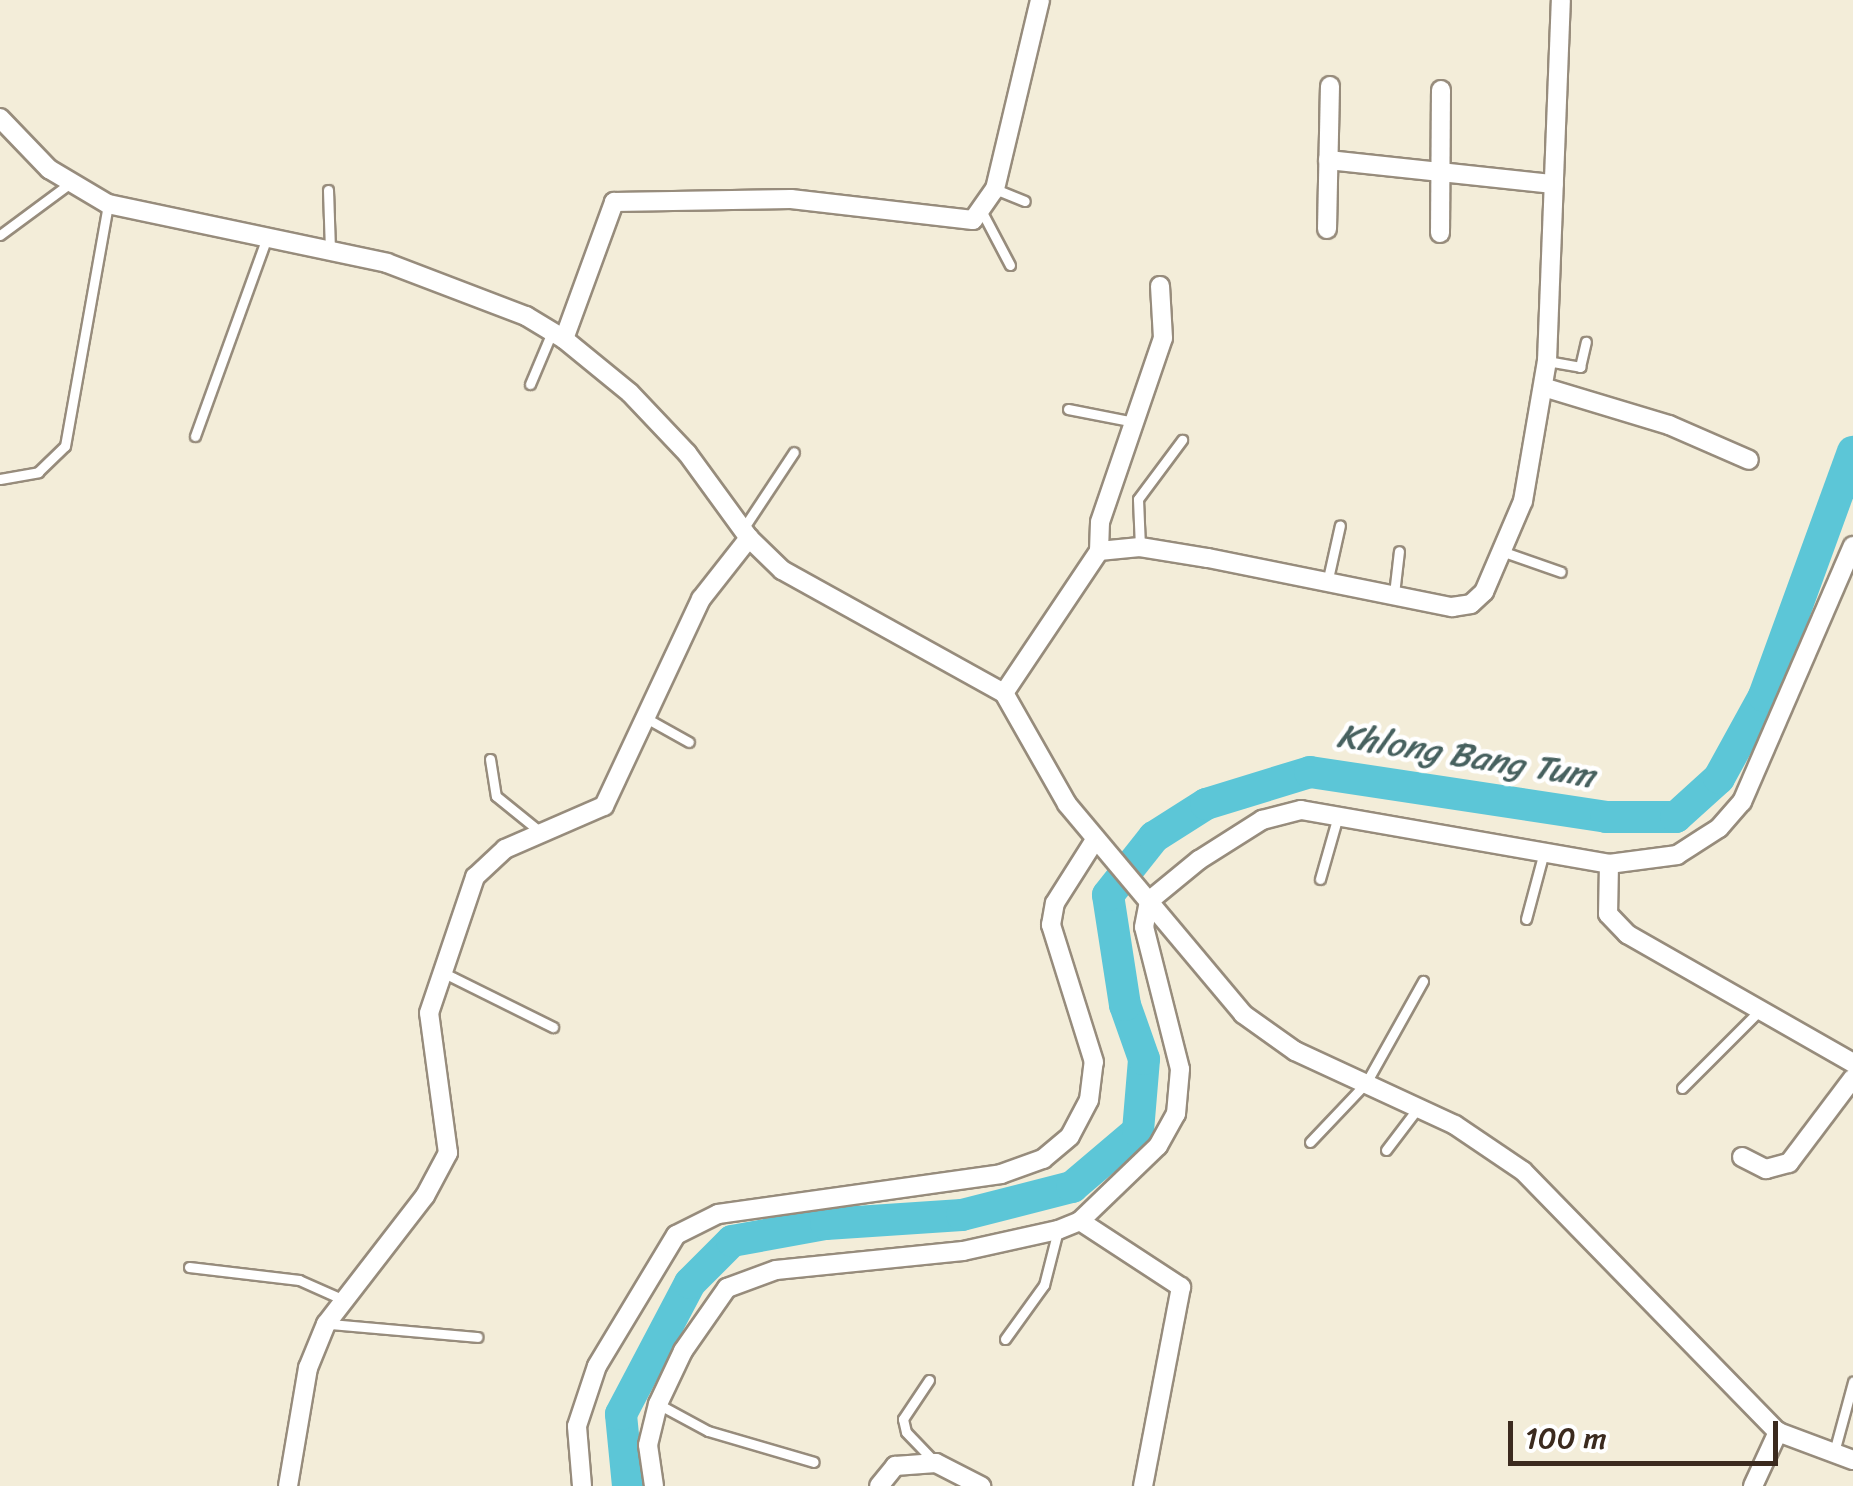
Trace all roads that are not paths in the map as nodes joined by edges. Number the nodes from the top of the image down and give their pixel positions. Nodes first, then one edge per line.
1 (1040, 0) edge
2 (1561, 0) edge
3 (1330, 86) dead end
4 (1441, 90) dead end
5 (0, 118) edge
6 (1328, 160) junction
7 (1442, 172) junction
8 (70, 184) junction
9 (1554, 184) junction
10 (328, 190) dead end
11 (995, 190) junction
12 (1026, 201) dead end
13 (108, 204) junction
14 (982, 212) junction
15 (1327, 230) dead end
16 (1440, 234) dead end
17 (0, 235) edge
18 (267, 237) junction
19 (330, 249) junction
20 (1010, 265) dead end
21 (1160, 286) dead end
22 (558, 336) junction
23 (1586, 342) dead end
24 (1547, 361) junction
25 (530, 384) dead end
26 (1543, 388) junction
27 (1068, 410) dead end
28 (1134, 422) junction
29 (195, 436) dead end
30 (1182, 440) dead end
31 (794, 452) dead end
32 (1749, 460) dead end
33 (0, 479) edge
34 (1340, 525) dead end
35 (746, 534) junction
36 (1853, 546) edge
37 (1140, 547) junction
38 (1099, 551) junction
39 (1399, 551) dead end
40 (1504, 552) junction
41 (1561, 572) dead end
42 (1328, 583) junction
43 (1393, 597) junction
44 (1004, 693) junction
45 (644, 716) junction
46 (688, 742) dead end
47 (490, 759) dead end
48 (1338, 813) junction
49 (543, 834) junction
50 (1099, 845) junction
51 (1544, 852) junction
52 (1609, 864) junction
53 (1320, 879) dead end
54 (1146, 898) junction
55 (1526, 920) dead end
56 (440, 970) junction
57 (1423, 981) dead end
58 (1760, 1010) junction
59 (553, 1027) dead end
60 (1852, 1077) edge
61 (1366, 1083) junction
62 (1682, 1088) dead end
63 (1418, 1108) junction
64 (1310, 1142) dead end
65 (1386, 1150) dead end
66 (1742, 1157) dead end
67 (1080, 1221) junction
68 (1058, 1230) junction
69 (189, 1267) dead end
70 (344, 1300) junction
71 (326, 1324) junction
72 (477, 1337) dead end
73 (1005, 1339) dead end
74 (929, 1380) dead end
75 (1853, 1382) edge
76 (658, 1404) junction
77 (1778, 1432) junction
78 (1834, 1452) junction
79 (1853, 1460) edge
80 (814, 1462) dead end
81 (936, 1463) junction
82 (288, 1486) edge
83 (582, 1486) edge
84 (654, 1486) edge
85 (878, 1486) edge
86 (981, 1486) edge
87 (1143, 1486) edge
88 (1753, 1486) edge

1 - 11 street
2 - 9 street
3 - 6 street
4 - 7 street
5 - 8 street
6 - 7 street
6 - 15 street
7 - 9 street
7 - 16 street
8 - 13 street
8 - 17 lane
9 - 24 street
10 - 19 lane
11 - 12 lane
11 - 14 street
13 - 18 street
13 - 33 lane
14 - 20 lane
14 - 22 street
18 - 19 street
18 - 29 lane
19 - 22 street
21 - 28 street
22 - 25 lane
22 - 35 street
23 - 24 lane
24 - 26 street
26 - 32 street
26 - 40 street
27 - 28 lane
28 - 38 street
30 - 37 lane
31 - 35 lane
34 - 42 lane
35 - 44 street
35 - 45 street
36 - 52 street
37 - 38 street
37 - 42 street
38 - 44 street
39 - 43 lane
40 - 41 lane
40 - 43 street
42 - 43 street
44 - 50 street
45 - 46 lane
45 - 49 street
47 - 49 lane
48 - 51 street
48 - 53 lane
48 - 54 street
49 - 56 street
50 - 54 street
50 - 83 street
51 - 52 street
51 - 55 lane
52 - 58 street
54 - 61 street
54 - 67 street
56 - 59 lane
56 - 70 street
57 - 61 lane
58 - 60 street
58 - 62 lane
60 - 66 street
61 - 63 street
61 - 64 lane
63 - 65 lane
63 - 77 street
67 - 68 street
67 - 87 street
68 - 73 lane
68 - 76 street
69 - 70 lane
70 - 71 street
71 - 72 lane
71 - 82 street
74 - 81 lane
75 - 78 lane
76 - 80 lane
76 - 84 street
77 - 78 street
77 - 88 street
78 - 79 street
81 - 85 street
81 - 86 street

